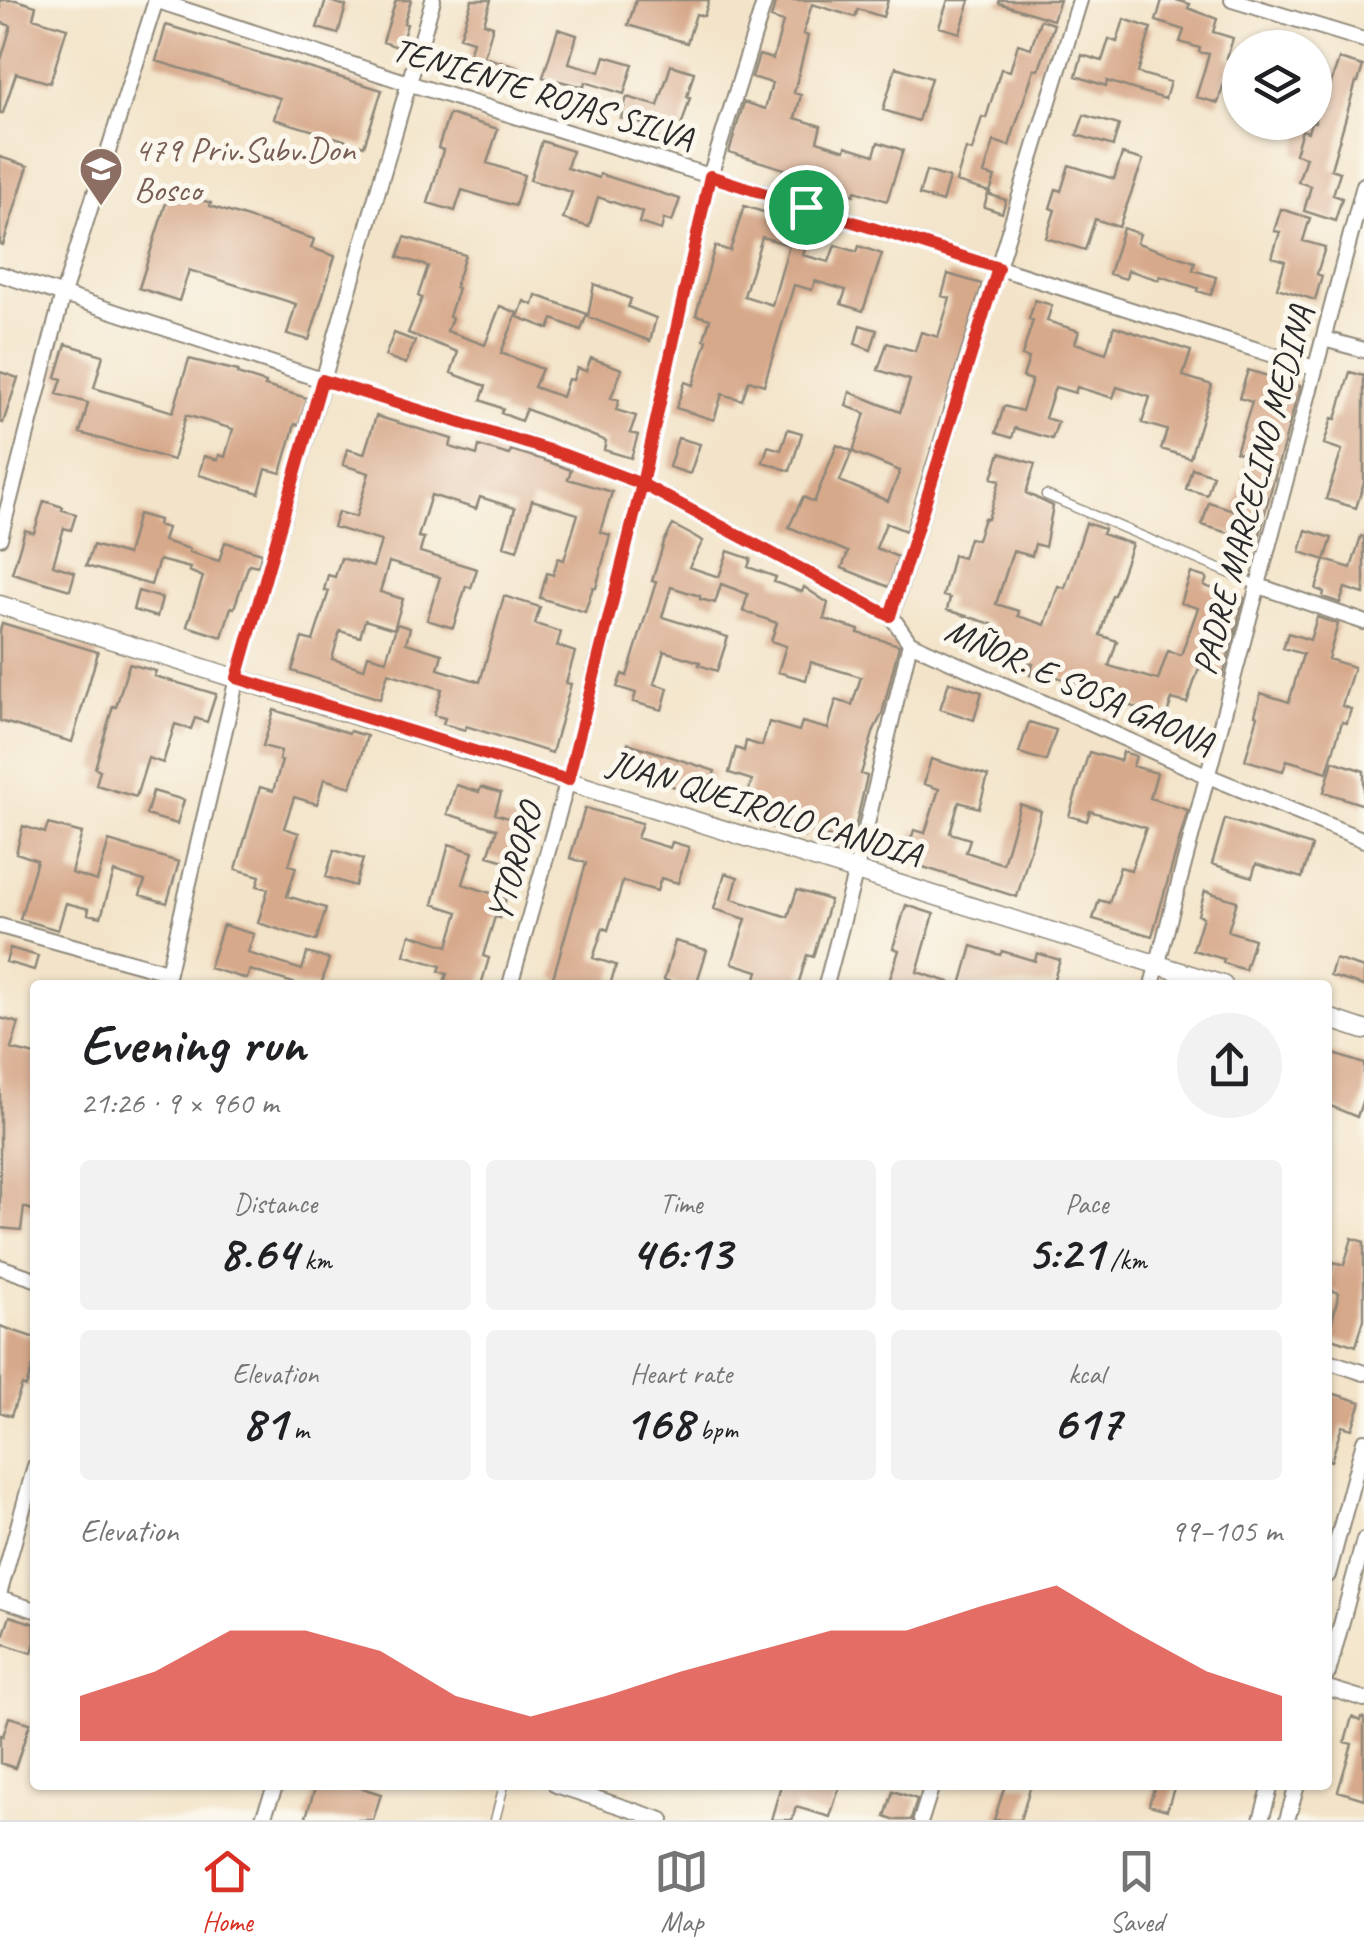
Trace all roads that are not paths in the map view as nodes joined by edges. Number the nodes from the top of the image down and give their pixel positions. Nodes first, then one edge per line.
1 (156, 0) edge
2 (433, 0) edge
3 (765, 0) edge
4 (1080, 0) edge
5 (1232, 0) edge
6 (1364, 40) edge
7 (410, 84) junction
8 (710, 176) junction
9 (1364, 185) edge
10 (998, 268) junction
11 (0, 274) edge
12 (63, 294) junction
13 (1324, 339) junction
14 (1364, 350) edge
15 (1314, 368) junction
16 (322, 380) junction
17 (642, 484) junction
18 (1046, 496) dead end
19 (0, 538) edge
20 (1259, 586) junction
21 (0, 605) edge
22 (890, 616) junction
23 (1364, 622) edge
24 (910, 643) junction
25 (237, 678) junction
26 (1206, 775) junction
27 (568, 780) junction
28 (1364, 840) edge
29 (856, 870) junction
30 (0, 926) edge
31 (1158, 964) junction
32 (166, 979) edge
33 (511, 980) edge
34 (827, 980) edge
35 (1153, 980) edge
36 (1208, 980) edge
37 (1332, 1019) edge
38 (1364, 1030) edge
39 (0, 1268) edge
40 (30, 1278) edge
41 (1332, 1362) edge
42 (1364, 1372) edge
43 (1364, 1441) edge
44 (30, 1484) edge
45 (1364, 1540) edge
46 (1332, 1559) edge
47 (0, 1591) edge
48 (0, 1598) edge
49 (30, 1608) edge
50 (1332, 1658) edge
51 (1332, 1689) edge
52 (1364, 1699) edge
53 (274, 1790) edge
54 (503, 1790) edge
55 (931, 1790) edge
56 (1269, 1790) edge
57 (1296, 1790) edge
58 (597, 1792) edge
59 (262, 1820) edge
60 (495, 1820) edge
61 (662, 1820) edge
62 (922, 1820) edge
63 (1261, 1820) edge
64 (1287, 1820) edge

1 - 7 street, TENIENTE ROJAS SILVA
1 - 12 street
2 - 7 street
3 - 8 street, YTORORO
4 - 10 street
5 - 6 street
7 - 8 street, TENIENTE ROJAS SILVA
7 - 16 street
8 - 10 street, TENIENTE ROJAS SILVA
8 - 17 street, YTORORO
9 - 13 street, PADRE MARCELINO MEDINA
10 - 15 street, TENIENTE ROJAS SILVA
10 - 22 street
11 - 12 street, MÑOR. E SOSA GAONA
12 - 16 street, MÑOR. E SOSA GAONA
12 - 19 street
13 - 14 street
13 - 15 street, PADRE MARCELINO MEDINA
15 - 20 street, PADRE MARCELINO MEDINA
16 - 17 street, MÑOR. E SOSA GAONA
16 - 25 street
17 - 22 street, MÑOR. E SOSA GAONA
17 - 27 street, YTORORO
18 - 20 lane
20 - 23 street
20 - 26 street, PADRE MARCELINO MEDINA
21 - 25 street, JUAN QUEIROLO CANDIA
22 - 24 street, MÑOR. E SOSA GAONA
24 - 26 street, MÑOR. E SOSA GAONA
24 - 29 street
25 - 27 street, JUAN QUEIROLO CANDIA
25 - 32 street
26 - 28 street, MÑOR. E SOSA GAONA
26 - 31 street, PADRE MARCELINO MEDINA
27 - 29 street, JUAN QUEIROLO CANDIA
27 - 33 street, YTORORO
29 - 31 street, JUAN QUEIROLO CANDIA
29 - 34 street
30 - 32 street
31 - 35 street, PADRE MARCELINO MEDINA
31 - 36 street, JUAN QUEIROLO CANDIA
37 - 38 street
39 - 40 street
41 - 42 street
43 - 46 street
44 - 47 street
45 - 50 street
48 - 49 street
51 - 52 street
53 - 59 street
54 - 60 lane
55 - 62 street
56 - 63 street
57 - 64 street
58 - 61 street

